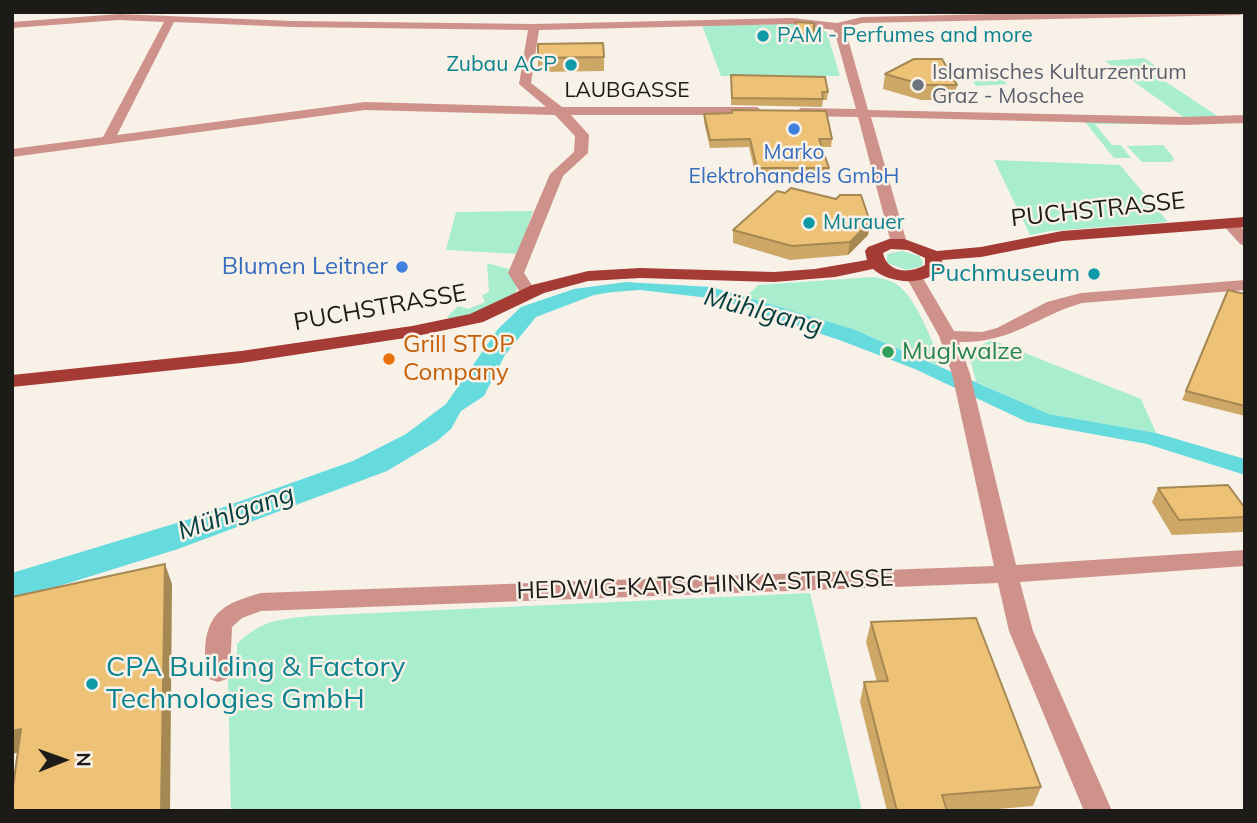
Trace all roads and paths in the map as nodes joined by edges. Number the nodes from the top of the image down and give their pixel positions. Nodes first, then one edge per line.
1 (25, 12) edge
2 (101, 12) edge
3 (327, 12) edge
4 (1232, 12) edge
5 (1240, 12) edge
6 (577, 13) edge
7 (735, 17) edge
8 (112, 18) junction
9 (171, 18) junction
10 (1245, 21) edge
11 (318, 24) junction
12 (13, 26) edge
13 (589, 26) junction
14 (534, 27) junction
15 (839, 27) junction
16 (556, 110) junction
17 (863, 113) junction
18 (1245, 119) edge
19 (108, 140) junction
20 (12, 153) edge
21 (1237, 222) edge
22 (1245, 241) edge
23 (899, 243) junction
24 (933, 256) junction
25 (875, 263) junction
26 (913, 275) junction
27 (1245, 285) edge
28 (529, 293) junction
29 (948, 336) junction
30 (12, 381) edge
31 (1245, 558) edge
32 (1005, 572) junction
33 (218, 672) dead end
34 (1098, 811) edge

1 - 12 street
2 - 8 street
3 - 11 street
4 - 5 street
4 - 10 street
4 - 15 street
6 - 13 street
7 - 13 street
7 - 15 street
8 - 9 street
8 - 12 street
9 - 11 street
9 - 19 street
11 - 14 street
13 - 14 street
14 - 16 street
15 - 17 street
16 - 17 street, LAUBGASSE
16 - 19 street, LAUBGASSE
16 - 28 street
17 - 18 street, LAUBGASSE
17 - 23 street
19 - 20 street, LAUBGASSE
21 - 22 street, PUCHSTRASSE
21 - 24 main road, PUCHSTRASSE
23 - 24 main road, PUCHSTRASSE
23 - 25 main road
24 - 26 main road
25 - 26 main road
25 - 28 main road, PUCHSTRASSE
26 - 29 street
27 - 29 street
28 - 30 main road, PUCHSTRASSE
29 - 32 street
31 - 32 street, HEDWIG-KATSCHINKA-STRASSE
32 - 33 street, HEDWIG-KATSCHINKA-STRASSE
32 - 34 street

